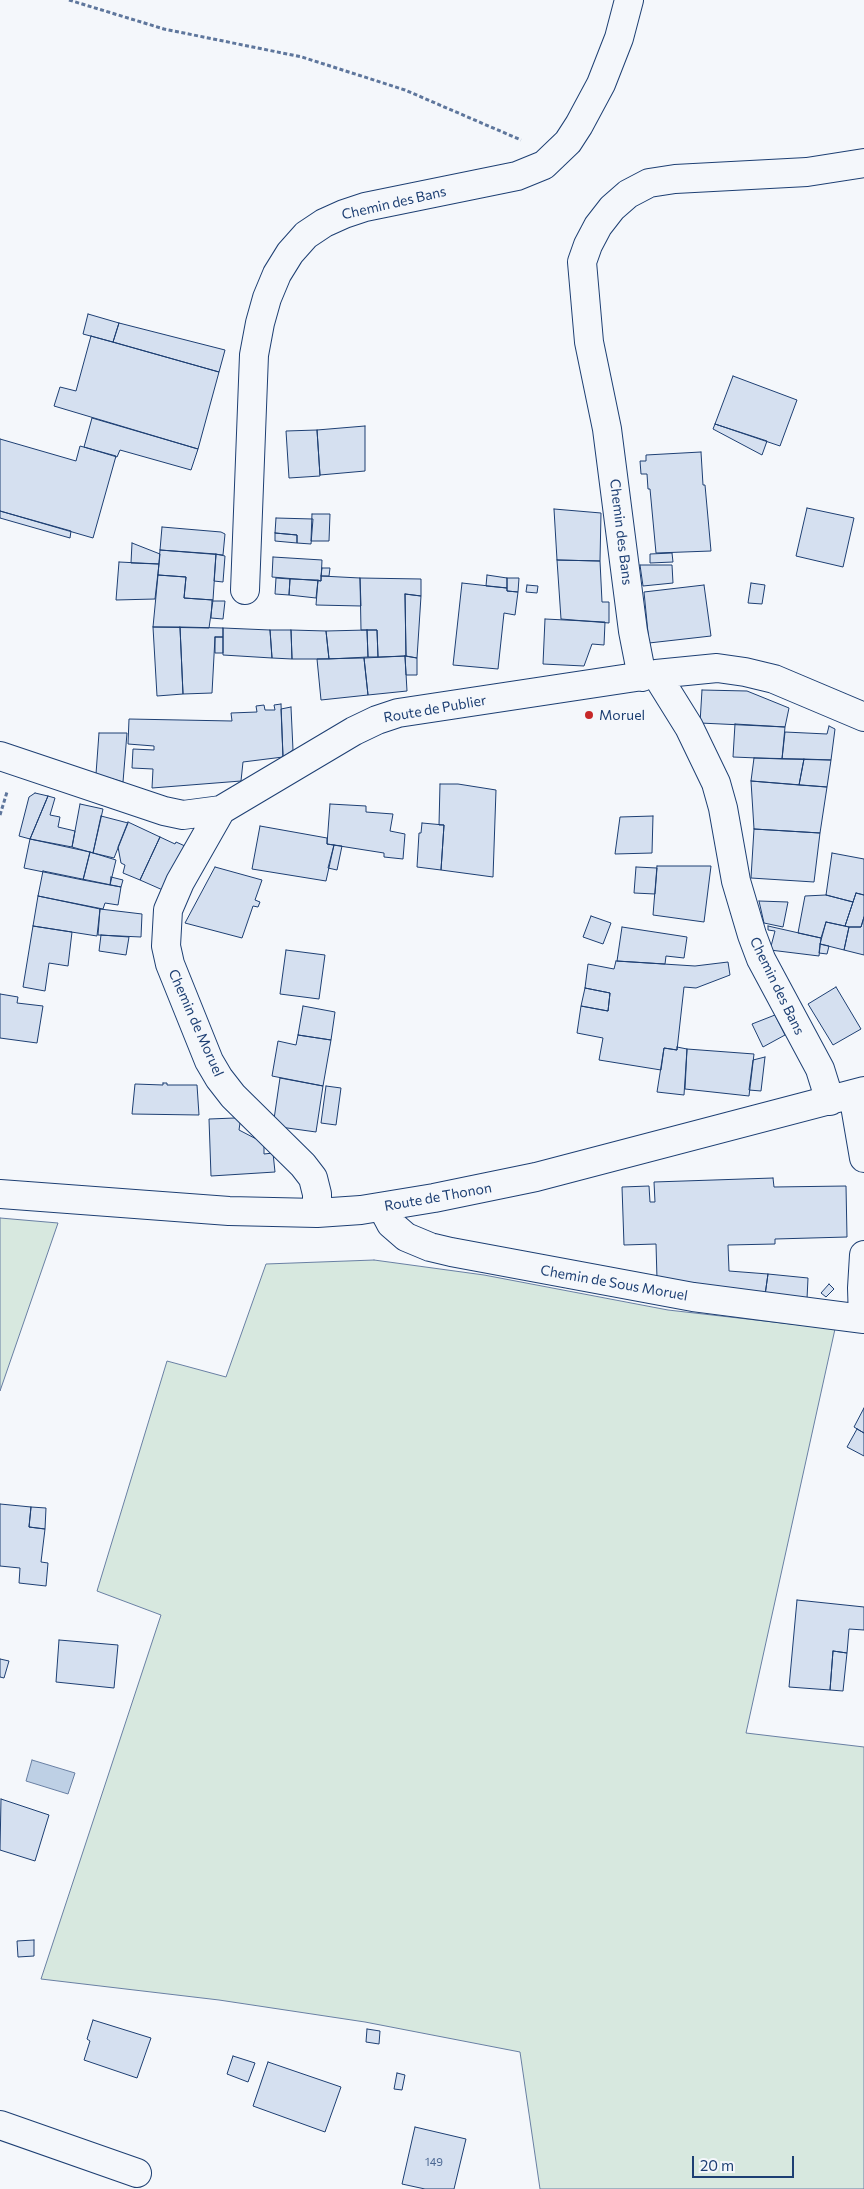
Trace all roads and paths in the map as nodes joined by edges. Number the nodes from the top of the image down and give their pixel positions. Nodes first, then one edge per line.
1 (69, 0) edge
2 (629, 0) edge
3 (556, 155) junction
4 (864, 163) edge
5 (245, 590) dead end
6 (649, 676) junction
7 (864, 717) edge
8 (0, 756) edge
9 (221, 810) junction
10 (849, 1095) edge
11 (864, 1158) edge
12 (0, 1194) edge
13 (382, 1207) junction
14 (317, 1213) junction
15 (864, 1255) edge
16 (864, 1319) edge
17 (0, 2125) edge
18 (137, 2173) dead end

1 - 3 path
2 - 3 street, Chemin des Bans
3 - 5 street, Chemin des Bans
4 - 6 street, Chemin des Bans
6 - 7 street, Route de Publier
6 - 9 street, Route de Publier
6 - 10 street, Chemin des Bans
8 - 9 street, Route de Publier
9 - 14 street, Chemin de Moruel
10 - 11 street, Chemin des Bans
10 - 13 street, Route de Thonon
12 - 14 street, Route de Thonon
13 - 14 street, Route de Thonon
13 - 16 street, Chemin de Sous Moruel
15 - 16 street
17 - 18 street

